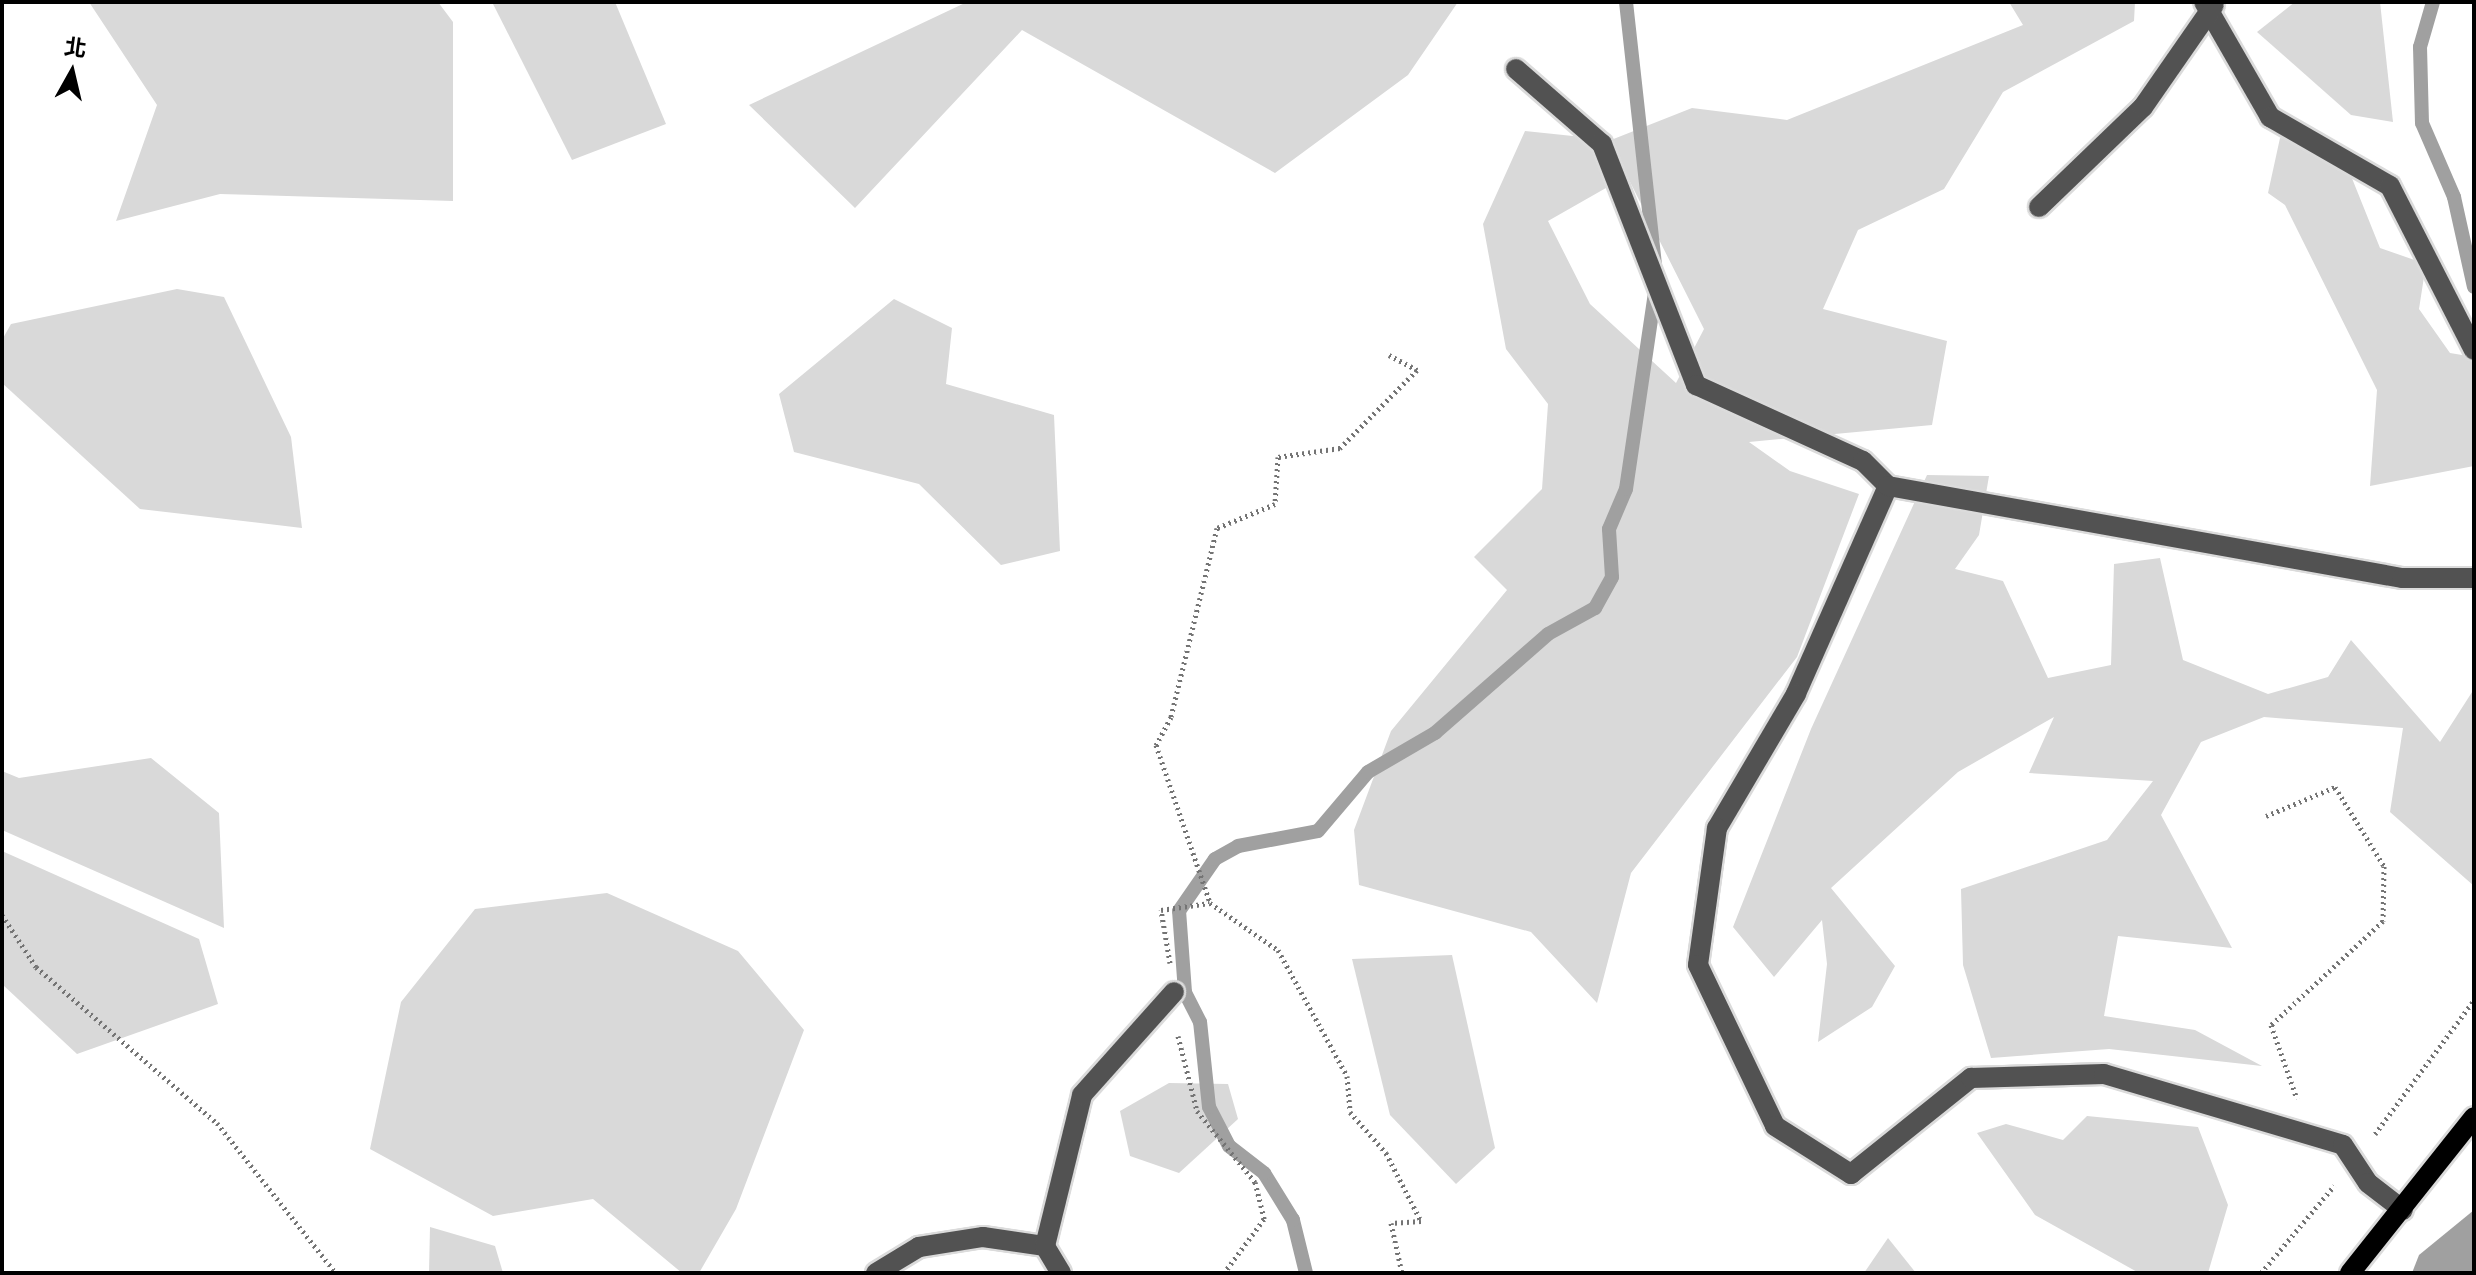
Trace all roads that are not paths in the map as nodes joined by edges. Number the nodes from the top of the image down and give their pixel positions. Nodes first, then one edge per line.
1 (2209, 7) edge
2 (1516, 69) dead end
3 (2039, 207) dead end
4 (2474, 350) edge
5 (1888, 486) junction
6 (2474, 578) edge
7 (1174, 992) road end
8 (2474, 1117) edge
9 (2403, 1210) junction
10 (1045, 1246) junction
11 (876, 1273) edge
12 (1061, 1273) edge
13 (2350, 1273) edge

1 - 3 lane
1 - 4 lane
2 - 5 lane
5 - 6 lane
5 - 9 lane
7 - 10 lane
8 - 9 main road
9 - 13 main road
10 - 11 lane
10 - 12 lane

